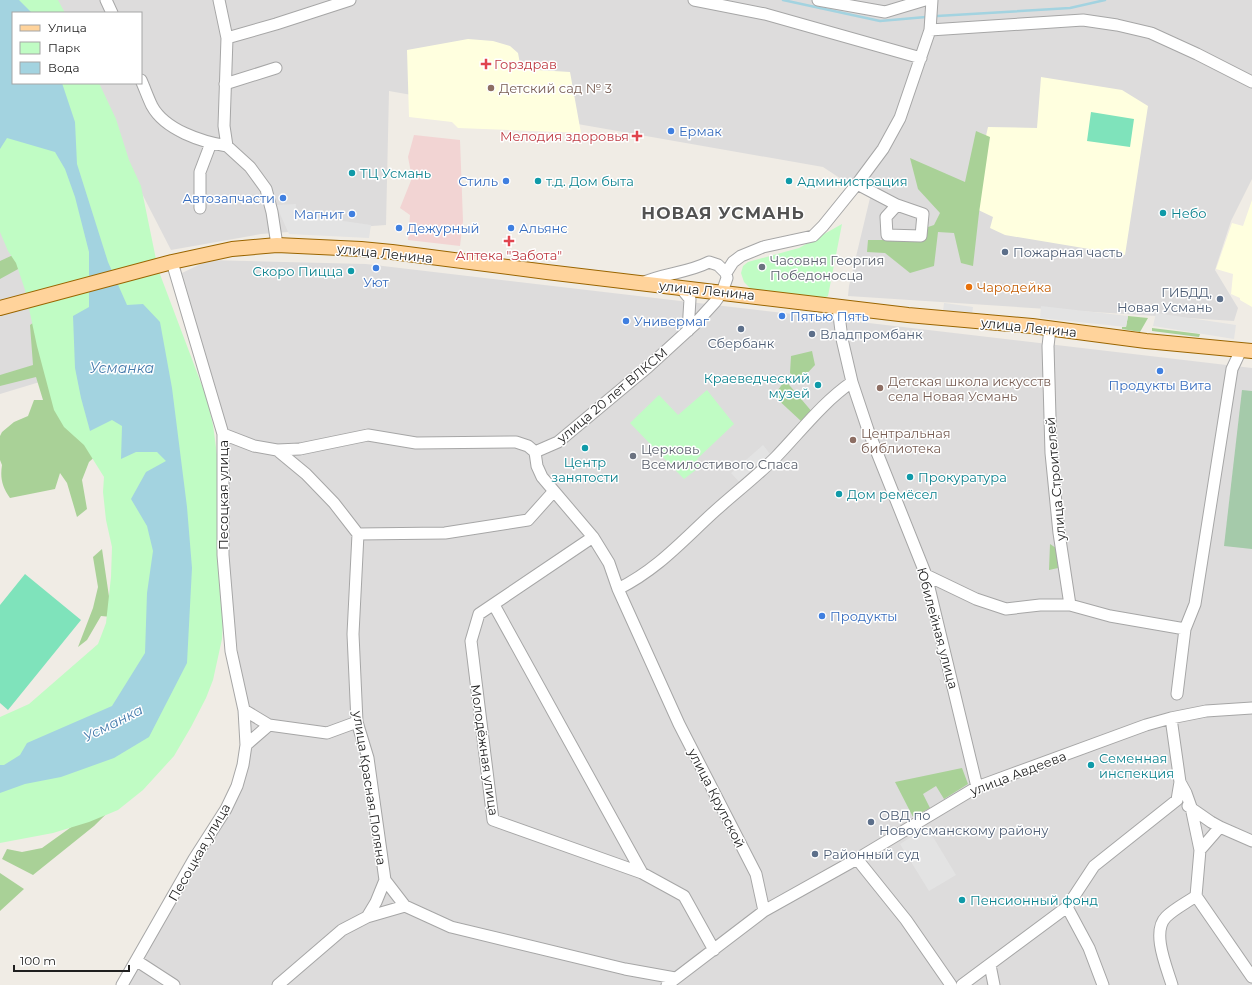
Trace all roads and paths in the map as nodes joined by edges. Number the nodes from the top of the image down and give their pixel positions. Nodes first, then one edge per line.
1 (106, 0) edge
2 (219, 0) edge
3 (350, 0) edge
4 (694, 0) edge
5 (818, 0) edge
6 (925, 0) edge
7 (932, 0) edge
8 (112, 12) edge
9 (930, 30) junction
10 (227, 38) junction
11 (921, 58) junction
12 (276, 68) dead end
13 (142, 82) edge
14 (1252, 82) edge
15 (225, 84) junction
16 (211, 143) junction
17 (227, 146) junction
18 (857, 184) junction
19 (897, 205) dead end
20 (200, 208) dead end
21 (277, 245) junction
22 (168, 263) junction
23 (726, 273) junction
24 (642, 283) junction
25 (680, 287) junction
26 (722, 292) junction
27 (838, 306) junction
28 (0, 308) edge
29 (1050, 329) junction
30 (688, 330) junction
31 (1246, 350) edge
32 (852, 382) junction
33 (222, 431) junction
34 (278, 450) junction
35 (535, 452) junction
36 (554, 491) junction
37 (358, 534) junction
38 (593, 537) junction
39 (926, 575) junction
40 (618, 590) junction
41 (494, 605) junction
42 (1070, 605) junction
43 (1185, 629) junction
44 (1177, 694) dead end
45 (1252, 708) edge
46 (244, 710) junction
47 (1171, 718) junction
48 (357, 722) junction
49 (268, 725) junction
50 (246, 745) junction
51 (1180, 782) junction
52 (977, 787) junction
53 (1177, 800) junction
54 (1191, 807) junction
55 (1220, 827) junction
56 (1252, 841) edge
57 (1200, 850) junction
58 (857, 859) junction
59 (642, 873) junction
60 (385, 880) junction
61 (1196, 896) junction
62 (405, 906) junction
63 (1067, 907) junction
64 (764, 911) junction
65 (367, 917) junction
66 (714, 950) junction
67 (137, 961) junction
68 (990, 965) junction
69 (1252, 977) edge
70 (671, 981) edge
71 (122, 985) edge
72 (174, 985) edge
73 (278, 985) edge
74 (950, 985) edge
75 (962, 985) edge
76 (994, 985) edge
77 (1103, 985) edge
78 (1172, 985) edge

1 - 8 street
2 - 10 street
3 - 10 street
4 - 11 street
5 - 6 street
7 - 9 street
9 - 11 street
9 - 14 street
10 - 15 street
11 - 18 street
12 - 15 street
13 - 16 street
15 - 17 street
16 - 17 street
16 - 20 street
17 - 21 street
18 - 19 street
18 - 23 street
21 - 22 main road, улица Ленина
21 - 24 main road, улица Ленина
22 - 28 main road, улица Ленина
22 - 33 street, Песоцкая улица
23 - 24 street
23 - 26 street
24 - 25 main road, улица Ленина
25 - 26 main road, улица Ленина
25 - 30 street
26 - 27 main road, улица Ленина
26 - 30 street, улица 20 лет ВЛКСМ
27 - 29 main road, улица Ленина
27 - 32 street
29 - 31 main road, улица Ленина
29 - 42 street, улица Строителей
30 - 35 street, улица 20 лет ВЛКСМ
31 - 43 street
32 - 39 street, Юбилейная улица
32 - 40 street
33 - 34 street
33 - 46 street, Песоцкая улица
34 - 35 street
34 - 37 street
35 - 36 street, улица Крупской
36 - 37 street
36 - 38 street, улица Крупской
37 - 48 street, улица Красная Поляна
38 - 40 street, улица Крупской
38 - 41 street, Молодёжная улица
39 - 42 street
39 - 52 street, Юбилейная улица
40 - 64 street, улица Крупской
41 - 59 street
41 - 59 street, Молодёжная улица
42 - 43 street
43 - 44 street
45 - 47 street, улица Авдеева
46 - 49 street
46 - 50 street, Песоцкая улица
47 - 51 street
47 - 52 street, улица Авдеева
48 - 49 street
48 - 60 street, улица Красная Поляна
49 - 50 street
50 - 67 street, Песоцкая улица
51 - 53 street
51 - 54 street
52 - 58 street, улица Авдеева
53 - 54 street
53 - 63 street
54 - 55 street
54 - 57 street
55 - 56 street
55 - 57 street
57 - 61 street
58 - 64 street
58 - 74 street
59 - 66 street, Молодёжная улица
60 - 62 street
60 - 65 street, улица Красная Поляна
61 - 69 street
61 - 78 street
62 - 65 street
62 - 70 street
63 - 68 street
63 - 77 street
64 - 66 street
65 - 73 street
66 - 70 street
67 - 71 street, Песоцкая улица
67 - 72 street
68 - 75 street
68 - 76 street

